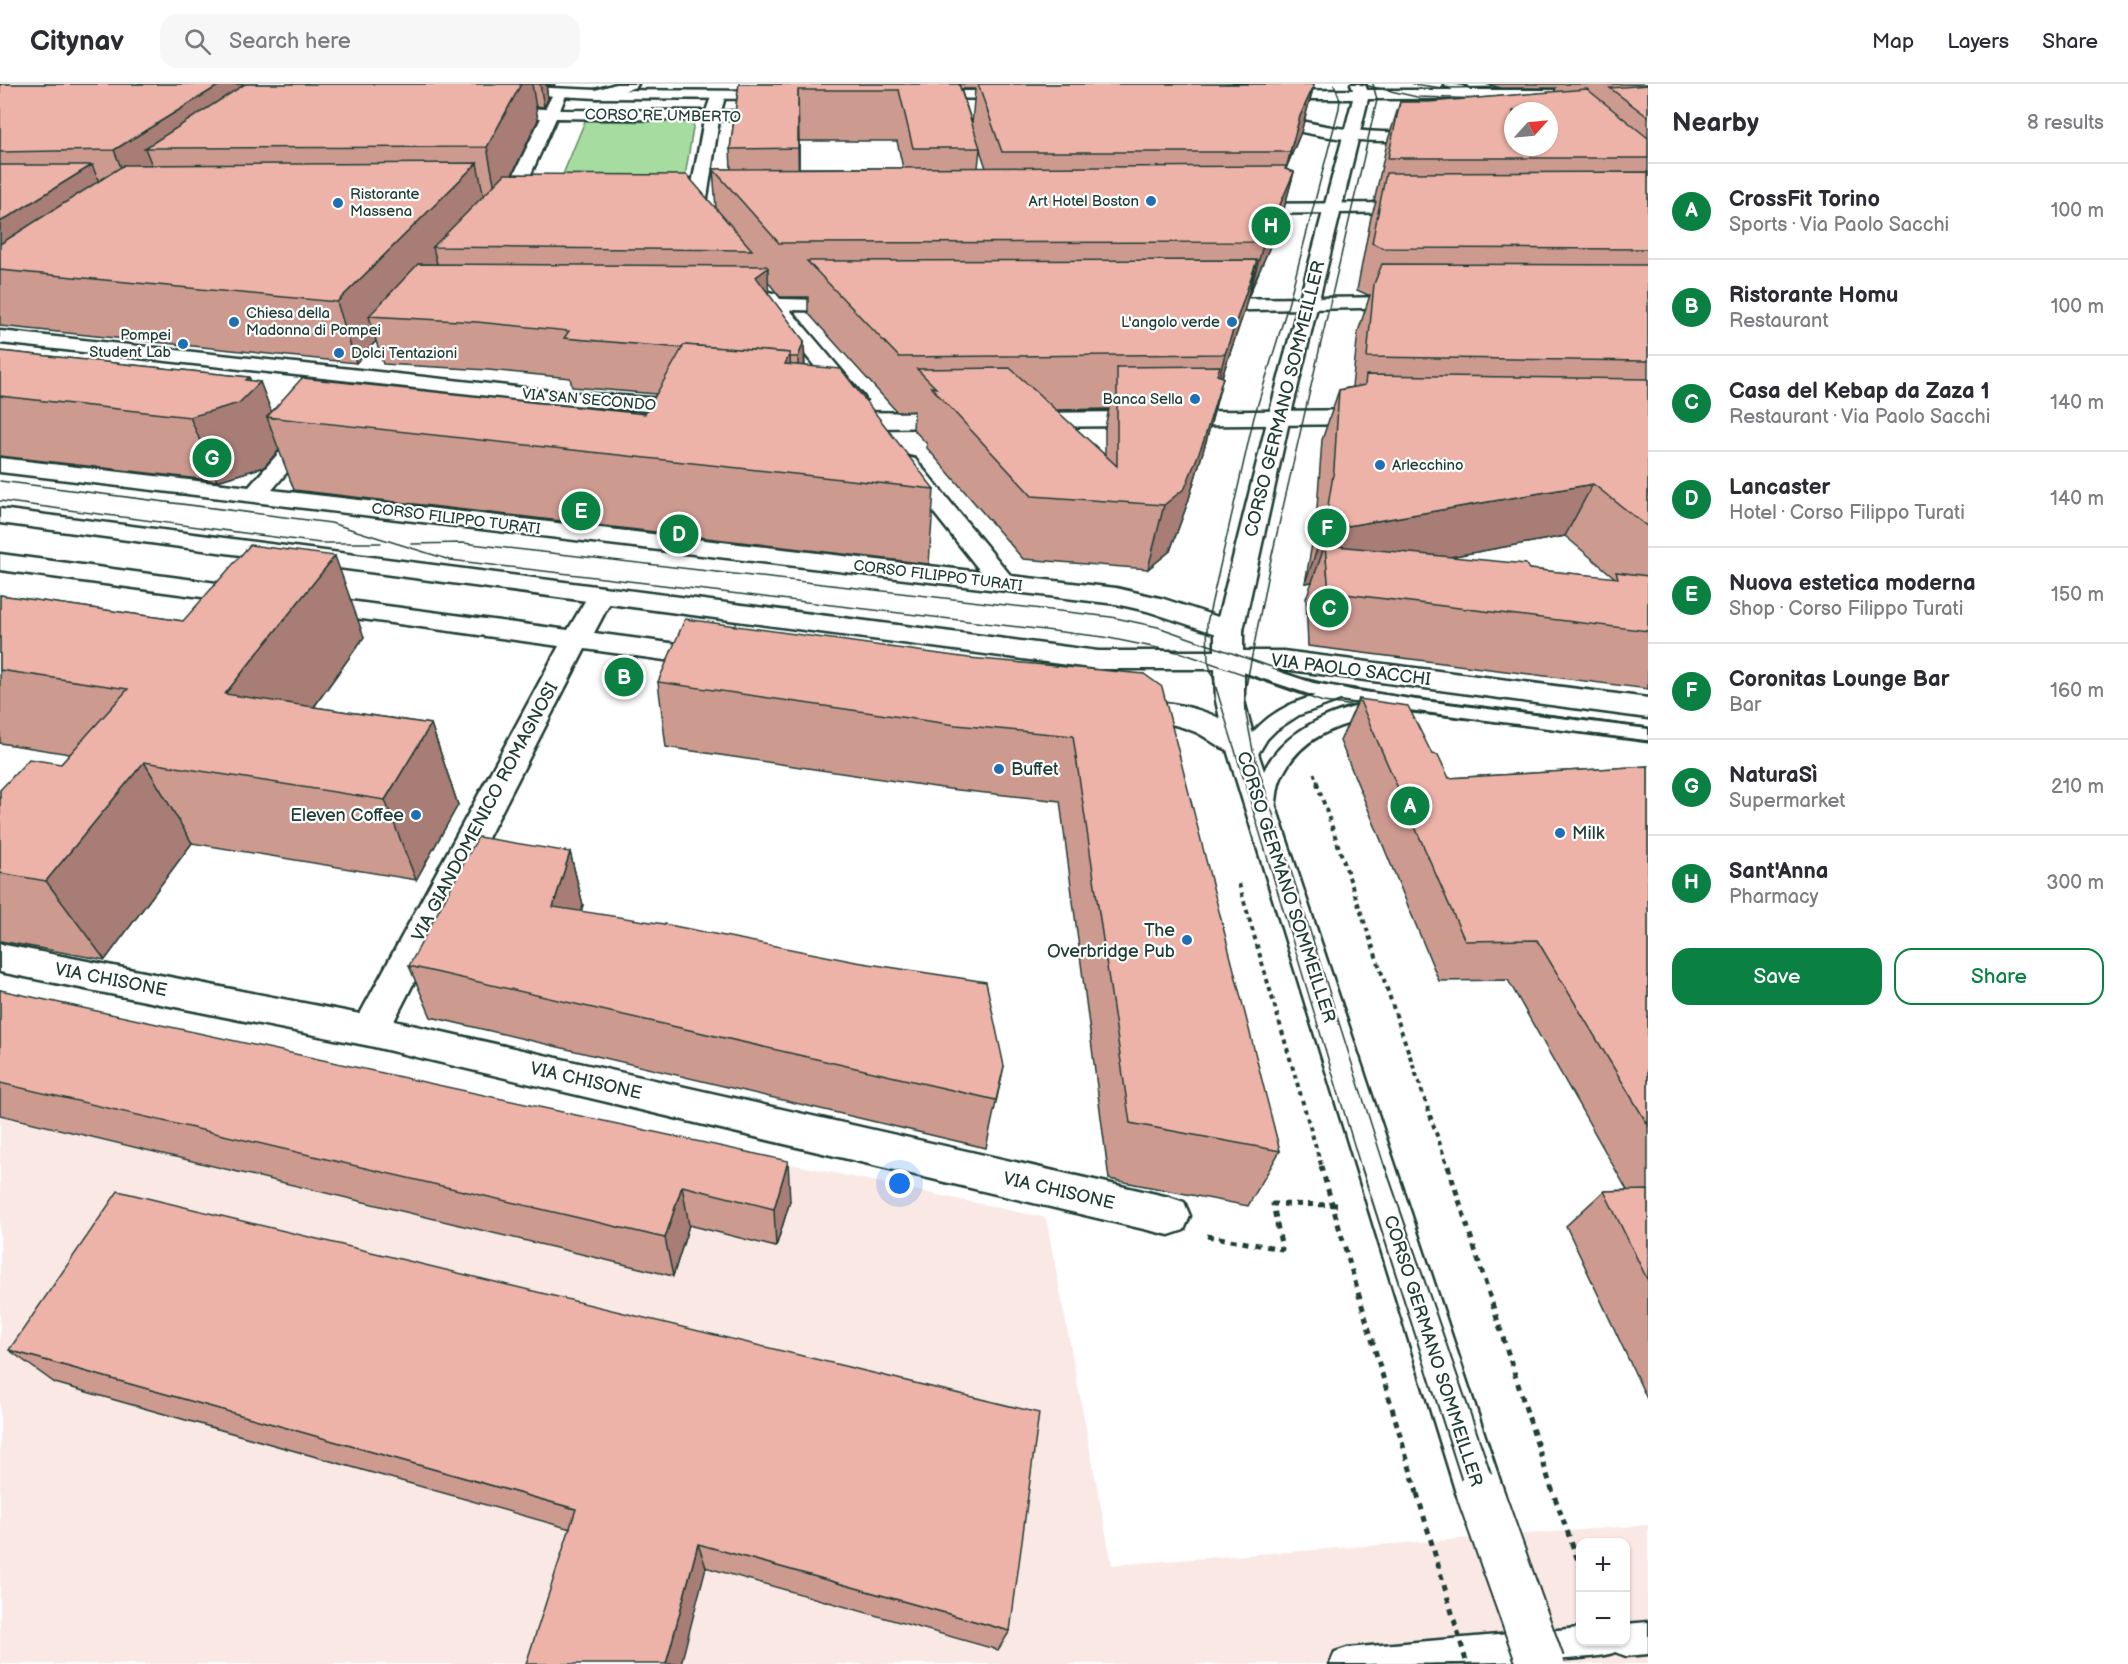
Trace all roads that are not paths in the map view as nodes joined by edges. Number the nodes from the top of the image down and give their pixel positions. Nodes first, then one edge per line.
1 (631, 84) edge
2 (1451, 84) edge
3 (1360, 89) edge
4 (484, 90) edge
5 (1238, 92) edge
6 (560, 93) junction
7 (1648, 93) edge
8 (597, 94) junction
9 (718, 95) junction
10 (802, 95) dead end
11 (907, 95) edge
12 (954, 95) edge
13 (1037, 95) edge
14 (1470, 95) junction
15 (480, 111) edge
16 (551, 114) junction
17 (1239, 115) edge
18 (1269, 115) junction
19 (794, 116) edge
20 (712, 117) junction
21 (1352, 135) junction
22 (1333, 208) junction
23 (1439, 208) edge
24 (1225, 209) edge
25 (488, 219) edge
26 (715, 220) edge
27 (753, 279) edge
28 (1308, 303) junction
29 (1434, 303) edge
30 (716, 304) edge
31 (774, 305) junction
32 (868, 305) edge
33 (1185, 305) edge
34 (0, 337) edge
35 (365, 369) junction
36 (342, 394) edge
37 (712, 409) edge
38 (327, 412) edge
39 (1279, 416) junction
40 (816, 417) edge
41 (1396, 417) edge
42 (979, 420) edge
43 (1002, 420) edge
44 (874, 421) junction
45 (0, 465) edge
46 (254, 496) junction
47 (0, 516) edge
48 (0, 562) edge
49 (1004, 584) junction
50 (602, 595) junction
51 (1229, 630) junction
52 (575, 641) junction
53 (1030, 651) junction
54 (1239, 660) junction
55 (741, 661) edge
56 (1005, 676) edge
57 (1341, 694) junction
58 (1101, 705) edge
59 (1405, 705) junction
60 (1648, 708) edge
61 (1648, 735) edge
62 (1240, 751) junction
63 (1264, 814) junction
64 (0, 958) edge
65 (370, 1031) junction
66 (1169, 1216) dead end
67 (1648, 1638) edge
68 (1630, 1640) edge
69 (1576, 1645) edge
70 (1466, 1659) edge
71 (1347, 1664) edge
72 (1541, 1664) edge

1 - 8 street
2 - 14 street
3 - 5 street
3 - 14 street
3 - 21 street, CORSO GERMANO SOMMEILLER
4 - 6 street, CORSO RE UMBERTO
5 - 18 street
6 - 8 street, CORSO RE UMBERTO
6 - 16 street
7 - 14 street
8 - 9 street, CORSO RE UMBERTO
9 - 10 street, CORSO RE UMBERTO
9 - 20 street
11 - 12 street
12 - 13 street
14 - 21 street
15 - 16 street, CORSO RE UMBERTO
16 - 20 street, CORSO RE UMBERTO
16 - 25 street
17 - 18 street
18 - 21 street
19 - 20 street, CORSO RE UMBERTO
20 - 26 street
21 - 22 street, CORSO GERMANO SOMMEILLER
22 - 23 street
22 - 24 street
22 - 28 street, CORSO GERMANO SOMMEILLER
27 - 31 street
28 - 29 street
28 - 33 street
28 - 39 street, CORSO GERMANO SOMMEILLER
30 - 31 street
31 - 32 street
31 - 44 street
34 - 35 street, VIA SAN SECONDO
35 - 36 street
35 - 37 street, VIA SAN SECONDO
38 - 46 street
39 - 41 street
39 - 43 street
39 - 51 street, CORSO GERMANO SOMMEILLER
40 - 44 street
42 - 44 street
44 - 49 street
45 - 46 street, CORSO FILIPPO TURATI
46 - 49 street, CORSO FILIPPO TURATI
47 - 50 street
48 - 52 street
49 - 51 street, CORSO FILIPPO TURATI
50 - 52 street, VIA GIANDOMENICO ROMAGNOSI
50 - 53 street
51 - 54 street, CORSO GERMANO SOMMEILLER
52 - 55 street
52 - 65 street, VIA GIANDOMENICO ROMAGNOSI
53 - 54 street
53 - 56 street
54 - 57 lane, VIA PAOLO SACCHI
54 - 60 street, VIA PAOLO SACCHI
54 - 62 street, CORSO GERMANO SOMMEILLER
57 - 59 lane, VIA PAOLO SACCHI
57 - 62 lane
58 - 62 street
59 - 61 lane, VIA PAOLO SACCHI
59 - 63 lane
62 - 63 street, CORSO GERMANO SOMMEILLER
63 - 72 street, CORSO GERMANO SOMMEILLER, bridge
64 - 65 street, VIA CHISONE
65 - 66 street, VIA CHISONE
67 - 68 lane
69 - 70 lane
70 - 71 lane

